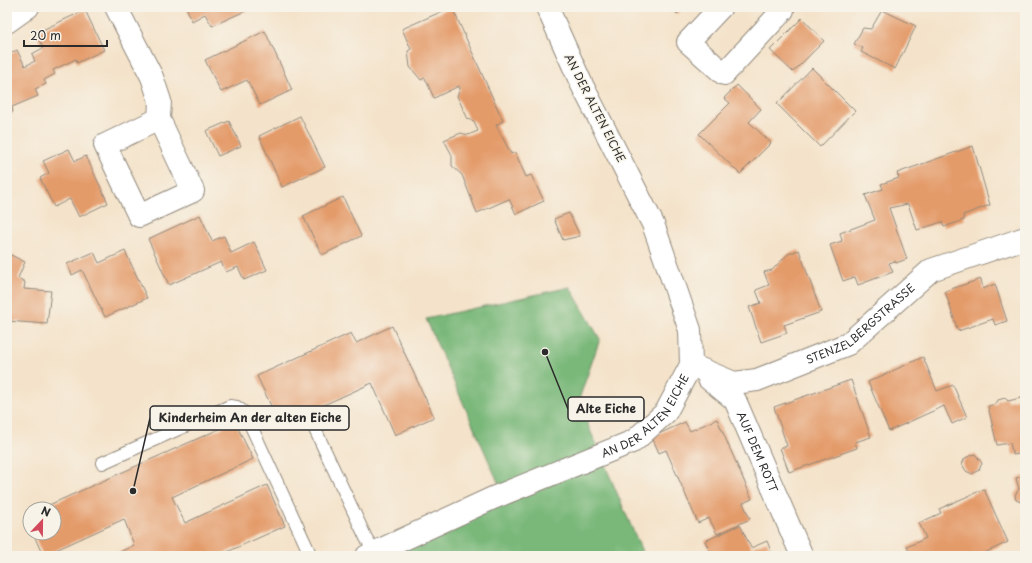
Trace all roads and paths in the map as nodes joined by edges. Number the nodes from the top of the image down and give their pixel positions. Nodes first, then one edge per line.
1 (28, 7) edge
2 (116, 7) edge
3 (547, 7) edge
4 (721, 7) edge
5 (780, 7) edge
6 (7, 22) edge
7 (159, 119) dead end
8 (1025, 238) edge
9 (691, 365) junction
10 (312, 423) dead end
11 (102, 463) dead end
12 (371, 554) edge
13 (311, 556) edge
14 (802, 556) edge

1 - 6 street
2 - 7 street
3 - 9 street, AN DER ALTEN EICHE
4 - 5 street
8 - 9 street, STENZELBERGSTRASSE
9 - 12 street, AN DER ALTEN EICHE
9 - 14 street, AUF DEM ROTT
10 - 12 lane
11 - 13 lane

